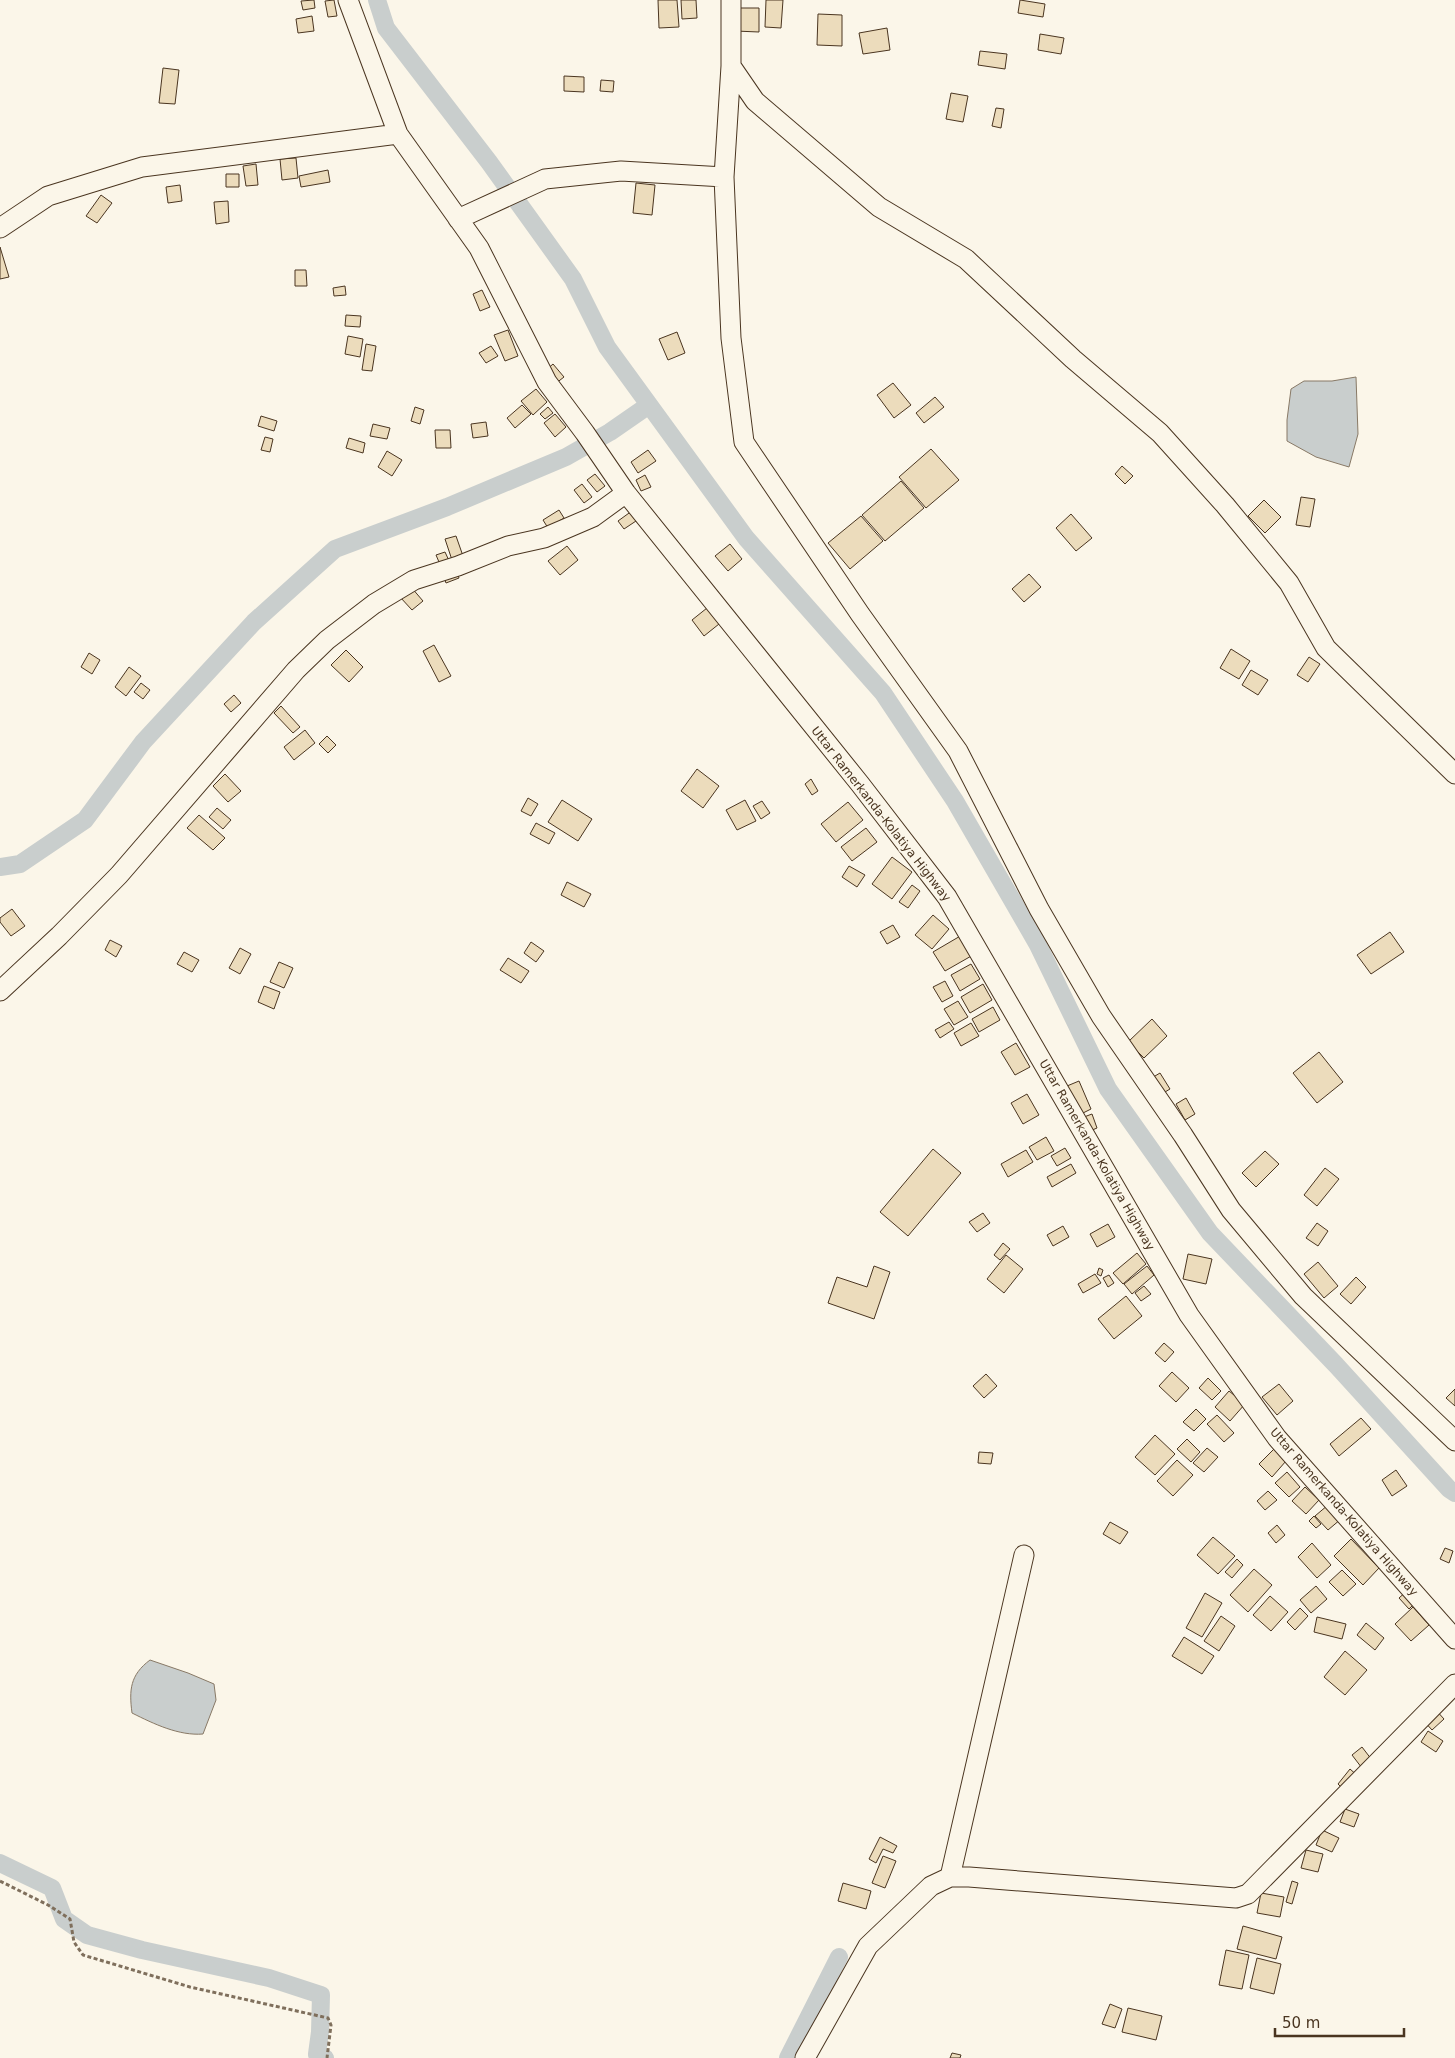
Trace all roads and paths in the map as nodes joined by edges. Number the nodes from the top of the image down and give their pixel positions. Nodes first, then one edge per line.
1 (348, 0) edge
2 (731, 0) edge
3 (731, 66) junction
4 (398, 134) junction
5 (724, 177) junction
6 (458, 219) junction
7 (0, 228) edge
8 (622, 487) junction
9 (1455, 774) edge
10 (0, 991) edge
11 (1455, 1441) edge
12 (1024, 1555) dead end
13 (1455, 1639) edge
14 (1455, 1684) edge
15 (950, 1877) junction
16 (0, 1881) edge
17 (327, 2058) edge
18 (805, 2058) edge

1 - 4 street, Uttar Ramerkanda-Kolatiya Highway
2 - 3 street
3 - 5 street
3 - 9 street
4 - 6 street, Uttar Ramerkanda-Kolatiya Highway
4 - 7 street
5 - 6 street
5 - 11 street
6 - 8 street, Uttar Ramerkanda-Kolatiya Highway
8 - 10 street
8 - 13 street, Uttar Ramerkanda-Kolatiya Highway
12 - 15 street
14 - 15 street
15 - 18 street
16 - 17 path

